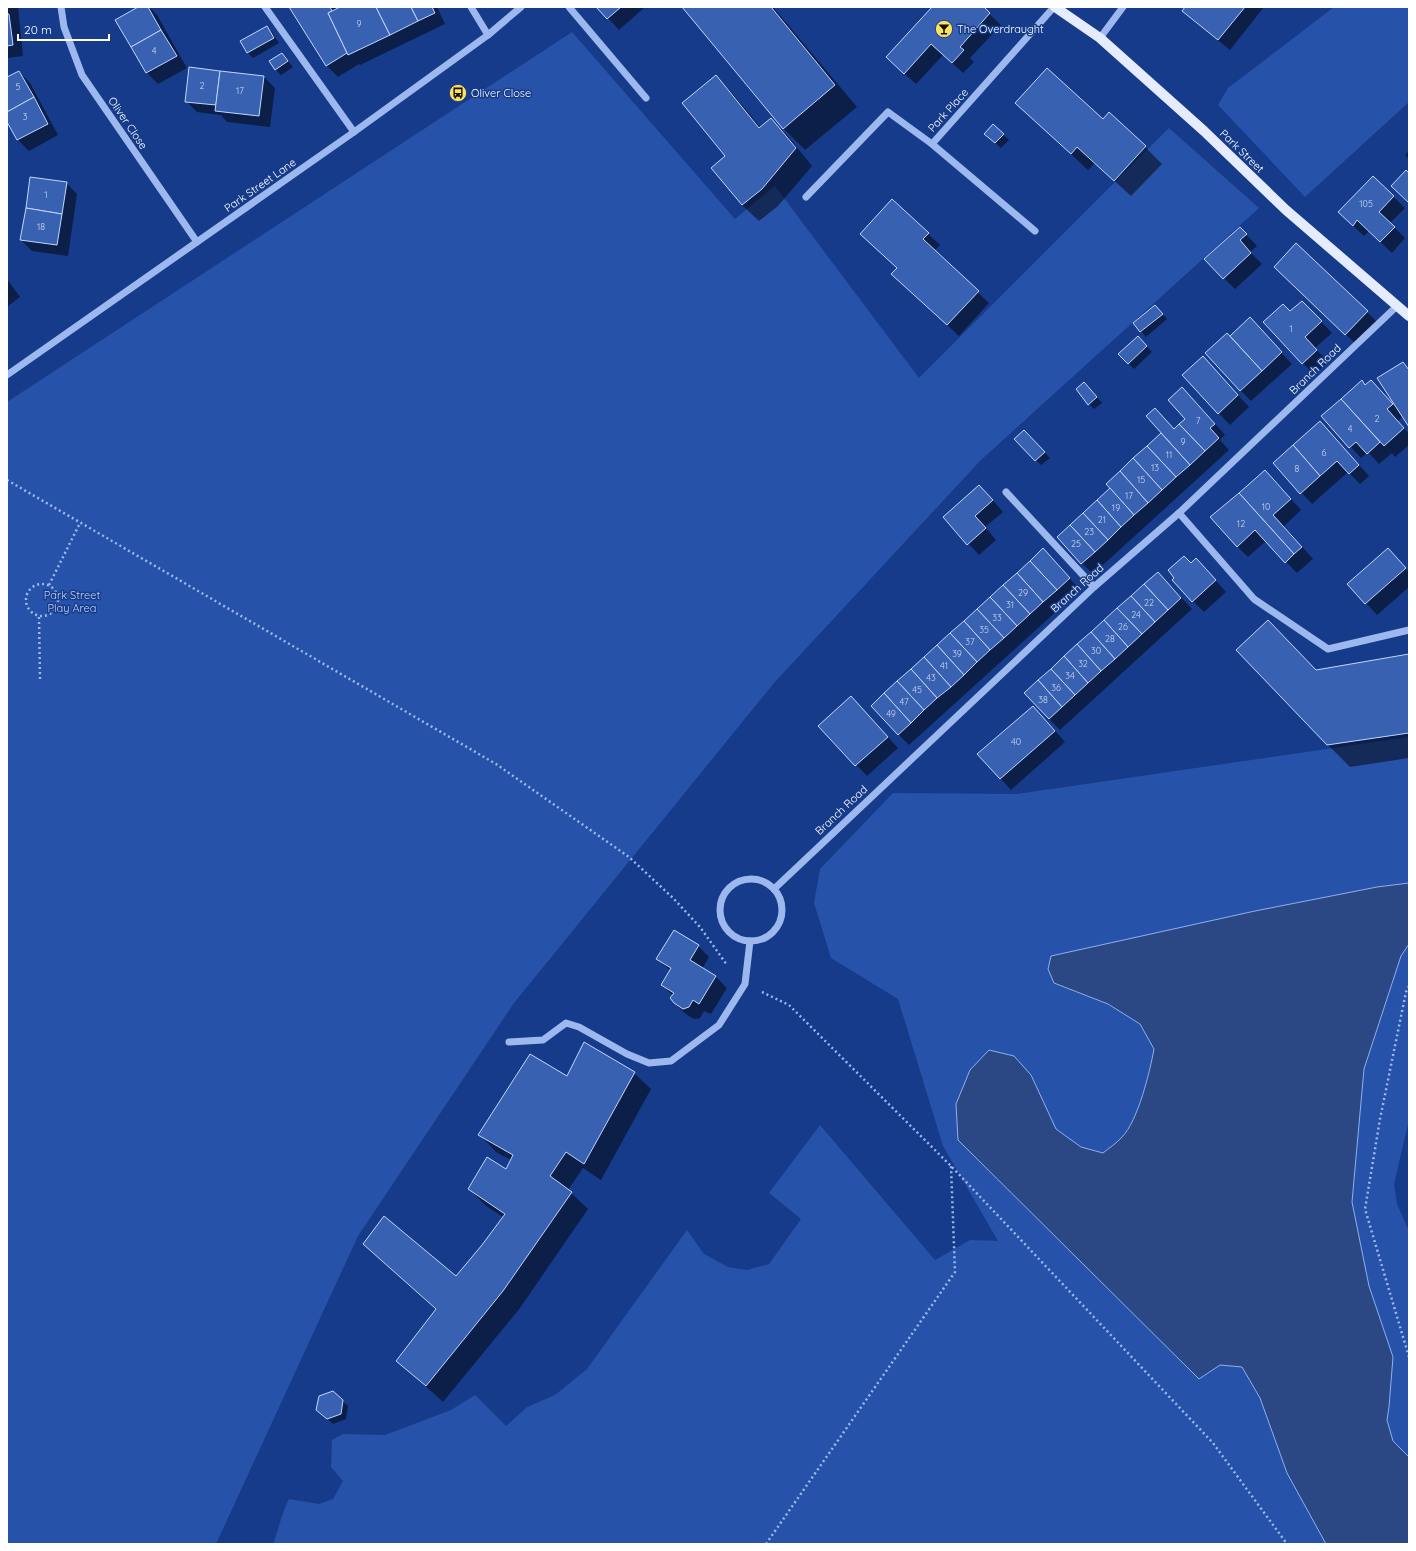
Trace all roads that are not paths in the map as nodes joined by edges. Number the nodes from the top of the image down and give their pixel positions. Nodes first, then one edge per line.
1 (61, 7) edge
2 (265, 7) edge
3 (471, 7) edge
4 (521, 7) edge
5 (569, 7) edge
6 (1055, 7) edge
7 (1123, 7) edge
8 (488, 34) junction
9 (1100, 38) junction
10 (646, 98) dead end
11 (354, 132) junction
12 (932, 144) junction
13 (806, 198) dead end
14 (1035, 231) dead end
15 (197, 242) junction
16 (1397, 306) junction
17 (1409, 316) edge
18 (7, 375) edge
19 (1006, 492) dead end
20 (1179, 513) junction
21 (1094, 587) junction
22 (1409, 630) edge
23 (774, 889) junction
24 (750, 941) junction
25 (509, 1042) dead end

1 - 15 street, Oliver Close
2 - 11 street
3 - 8 street
4 - 8 street, Park Street Lane
5 - 10 street
6 - 9 main road, Park Street
6 - 12 street, Park Place
7 - 9 street
8 - 11 street, Park Street Lane
9 - 16 main road, Park Street
11 - 15 street, Park Street Lane
12 - 13 street
12 - 14 street, Park Place
15 - 18 street, Park Street Lane
16 - 17 main road, Park Street
16 - 20 street, Branch Road
19 - 21 street
20 - 21 street, Branch Road
20 - 22 street
21 - 23 street, Branch Road
23 - 24 street
23 - 24 street
24 - 25 street

